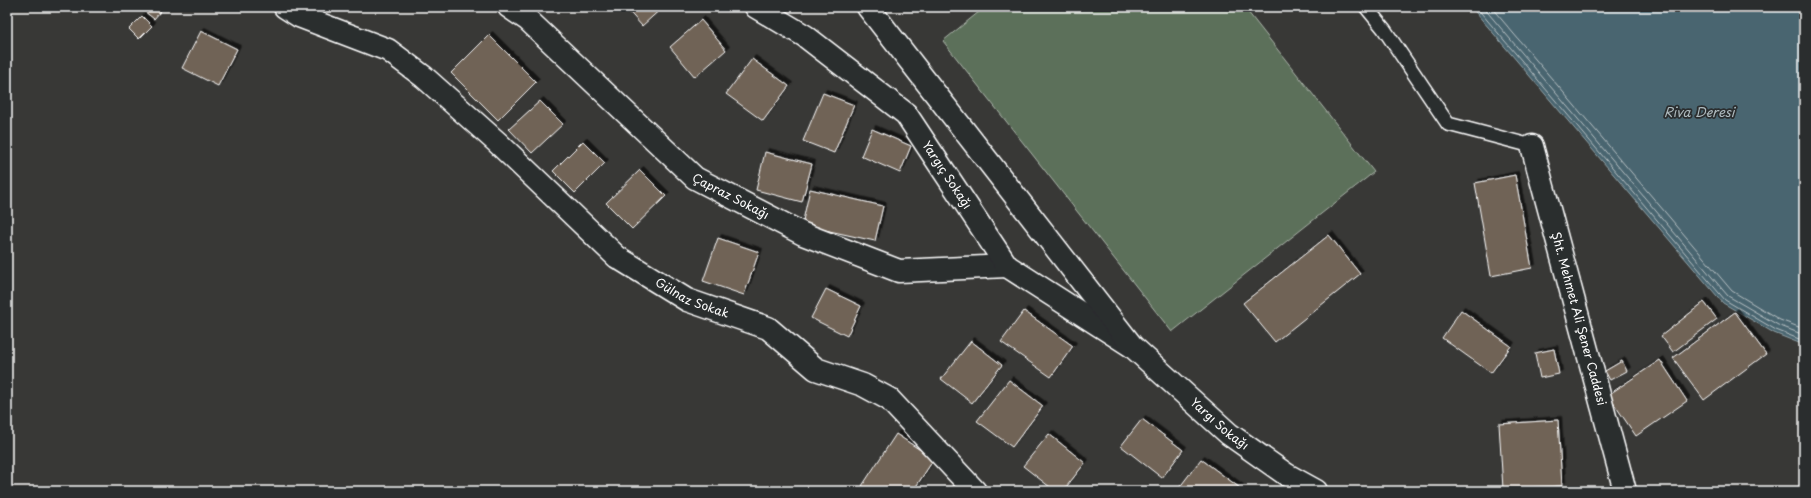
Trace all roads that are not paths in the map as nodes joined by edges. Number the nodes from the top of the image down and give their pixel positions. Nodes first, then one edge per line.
1 (286, 7) edge
2 (508, 7) edge
3 (756, 7) edge
4 (868, 7) edge
5 (1366, 7) edge
6 (535, 14) edge
7 (1532, 146) joint
8 (1007, 266) junction
9 (1132, 346) junction
10 (975, 491) edge
11 (1316, 491) edge
12 (1625, 491) edge

1 - 10 street, Gülnaz Sokak
2 - 6 street, Çapraz Sokağı
3 - 8 street, Yargıç Sokağı
4 - 9 street
5 - 7 lane
6 - 8 street, Çapraz Sokağı
7 - 12 street, Şht. Mehmet Ali Şener Caddesi
8 - 9 street, Yargıç Sokağı
9 - 11 street, Yargı Sokağı

